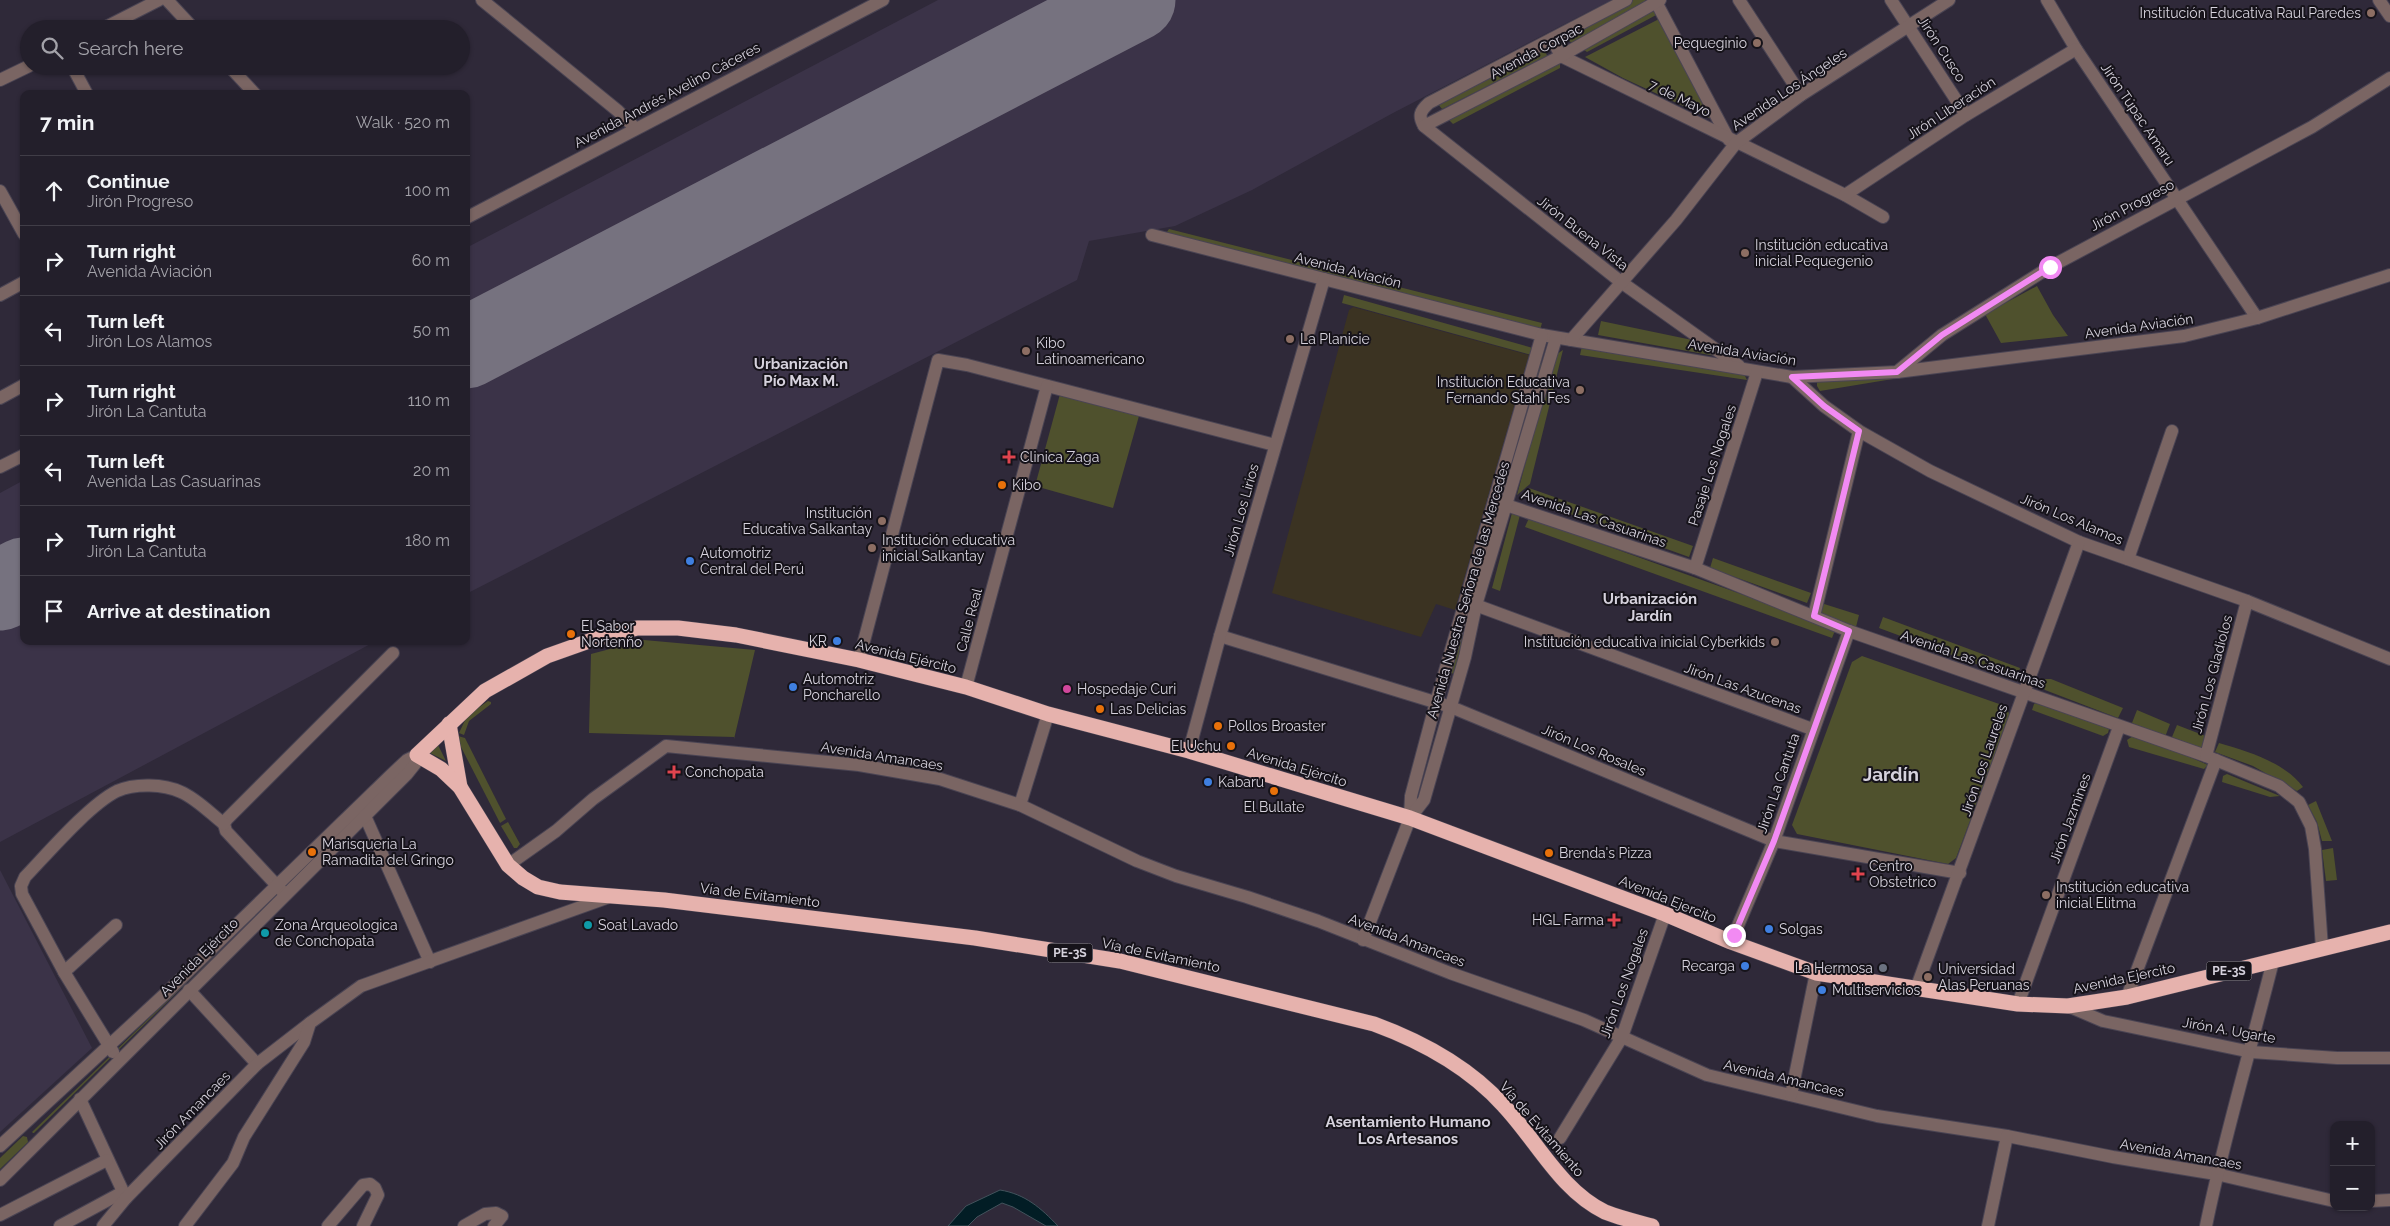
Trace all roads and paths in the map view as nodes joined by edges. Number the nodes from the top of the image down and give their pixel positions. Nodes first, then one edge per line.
1 (159, 0) edge
2 (167, 0) edge
3 (482, 0) edge
4 (883, 0) edge
5 (1626, 0) edge
6 (1739, 0) edge
7 (1891, 0) edge
8 (1949, 0) edge
9 (2047, 0) edge
10 (2379, 0) edge
11 (1657, 1) edge
12 (2390, 16) edge
13 (120, 20) edge
14 (186, 20) edge
15 (1910, 27) junction
16 (1552, 39) junction
17 (2076, 48) junction
18 (1561, 56) junction
19 (20, 70) edge
20 (77, 75) edge
21 (237, 75) edge
22 (2390, 78) edge
23 (0, 80) edge
24 (85, 90) edge
25 (251, 90) edge
26 (1801, 95) junction
27 (1966, 115) junction
28 (1424, 126) junction
29 (635, 128) junction
30 (1732, 141) junction
31 (0, 191) edge
32 (1845, 195) junction
33 (2176, 198) junction
34 (470, 216) edge
35 (1883, 217) dead end
36 (20, 227) edge
37 (1152, 236) dead end
38 (2390, 275) edge
39 (1324, 279) junction
40 (1622, 282) junction
41 (20, 284) edge
42 (0, 295) edge
43 (2257, 318) junction
44 (1542, 335) junction
45 (1556, 338) junction
46 (1570, 340) junction
47 (1741, 368) junction
48 (1757, 372) junction
49 (1897, 372) junction
50 (1792, 377) junction
51 (1047, 386) junction
52 (20, 388) edge
53 (0, 398) edge
54 (1859, 431) junction
55 (2172, 431) dead end
56 (1275, 445) junction
57 (20, 457) edge
58 (0, 467) edge
59 (1494, 501) junction
60 (1507, 505) junction
61 (2079, 542) junction
62 (2128, 559) junction
63 (1695, 568) junction
64 (2248, 601) junction
65 (1471, 603) junction
66 (1814, 616) junction
67 (1849, 631) junction
68 (1220, 636) junction
69 (393, 652) dead end
70 (2390, 659) edge
71 (859, 660) junction
72 (966, 687) junction
73 (2024, 693) junction
74 (1436, 702) junction
75 (1451, 707) junction
76 (1048, 714) junction
77 (449, 724) junction
78 (2119, 727) junction
79 (1812, 730) junction
80 (1189, 751) junction
81 (417, 755) junction
82 (2211, 758) junction
83 (460, 786) junction
84 (1020, 806) junction
85 (365, 816) junction
86 (1410, 818) junction
87 (224, 824) junction
88 (1774, 841) junction
89 (508, 865) junction
90 (1960, 873) junction
91 (281, 890) junction
92 (609, 897) junction
93 (1665, 914) junction
94 (116, 925) dead end
95 (2390, 932) edge
96 (1363, 940) junction
97 (1731, 942) junction
98 (2322, 948) junction
99 (2273, 961) junction
100 (430, 962) junction
101 (64, 972) junction
102 (1816, 973) junction
103 (1916, 989) junction
104 (189, 990) junction
105 (2127, 996) junction
106 (2018, 1004) junction
107 (2068, 1006) junction
108 (310, 1023) junction
109 (1622, 1038) junction
110 (110, 1046) junction
111 (2251, 1052) junction
112 (2390, 1058) edge
113 (118, 1061) junction
114 (257, 1064) junction
115 (1791, 1095) junction
116 (80, 1099) junction
117 (2007, 1136) junction
118 (1560, 1138) dead end
119 (0, 1146) edge
120 (107, 1160) junction
121 (2216, 1174) junction
122 (0, 1180) edge
123 (125, 1195) junction
124 (2330, 1200) edge
125 (2390, 1200) edge
126 (2375, 1201) edge
127 (0, 1215) edge
128 (60, 1226) edge
129 (103, 1226) edge
130 (185, 1226) edge
131 (328, 1226) edge
132 (363, 1226) edge
133 (464, 1226) edge
134 (494, 1226) edge
135 (1652, 1226) edge
136 (1988, 1226) edge
137 (2206, 1226) edge

1 - 13 street
2 - 14 street
3 - 29 street
4 - 29 street, Avenida Andrés Avelino Cáceres
5 - 16 street, Avenida Corpac
6 - 26 street
7 - 15 street, Jirón Cusco
8 - 15 street, Avenida Los Ángeles
9 - 17 street, Jirón Túpac Amaru
10 - 12 street
11 - 18 street, Avenida Corpac
11 - 30 street
15 - 26 street, Avenida Los Ángeles
15 - 27 street, Jirón Cusco
16 - 18 street
16 - 28 street, Avenida Corpac
17 - 27 street, Jirón Liberación
17 - 33 street, Jirón Túpac Amaru
18 - 28 street, Avenida Corpac
18 - 30 street, 7 de Mayo
19 - 23 street
20 - 24 street
21 - 25 street
22 - 33 street, Jirón Progreso
26 - 30 street, Avenida Los Ángeles
27 - 32 street, Jirón Liberación
28 - 40 street, Jirón Buena Vista
29 - 34 street, Avenida Andrés Avelino Cáceres
30 - 32 street, 7 de Mayo
30 - 40 street, Avenida Los Ángeles
31 - 36 street
32 - 35 street, 7 de Mayo
33 - 43 street, Jirón Túpac Amaru
33 - 49 street, Jirón Progreso
37 - 39 street, Avenida Aviación
38 - 43 street, Avenida Aviación
39 - 44 street, Avenida Aviación
39 - 56 street, Jirón Los Lirios
40 - 46 street, Avenida Los Ángeles
40 - 47 street, Jirón Buena Vista
41 - 42 street
43 - 49 street, Avenida Aviación
44 - 45 street, Avenida Aviación
44 - 59 street, Avenida Nuestra Señora de las Mercedes
45 - 46 street, Avenida Aviación
45 - 60 street, Avenida Nuestra Señora de las Mercedes
46 - 47 street, Avenida Aviación
47 - 48 street, Avenida Aviación
48 - 50 street, Avenida Aviación
48 - 63 street, Pasaje Los Nogales
49 - 50 street, Avenida Aviación
50 - 54 street, Jirón Los Alamos
51 - 56 street
51 - 71 street
51 - 72 street, Calle Real
52 - 53 street
54 - 61 street, Jirón Los Alamos
54 - 66 street
55 - 62 street
56 - 68 street, Jirón Los Lirios
57 - 58 street
59 - 60 street, Avenida Las Casuarinas
59 - 65 street, Avenida Nuestra Señora de las Mercedes
60 - 63 street, Avenida Las Casuarinas
60 - 65 street, Avenida Nuestra Señora de las Mercedes
61 - 62 street, Jirón Los Alamos
61 - 73 street, Jirón Los Laureles
62 - 64 street, Jirón Los Alamos
63 - 66 street, Avenida Las Casuarinas
64 - 70 street, Jirón Los Alamos
64 - 82 street, Jirón Los Gladiolos
65 - 74 street, Avenida Nuestra Señora de las Mercedes
65 - 75 street, Avenida Nuestra Señora de las Mercedes
65 - 79 street, Jirón Las Azucenas
66 - 67 street, Avenida Las Casuarinas
67 - 73 street, Avenida Las Casuarinas
67 - 79 street, Jirón La Cantuta
68 - 74 street, Jirón Los Rosales
68 - 80 street, Jirón Los Lirios
69 - 87 street
71 - 72 highway, Avenida Ejército / PE-3S
71 - 77 highway, Avenida Ejército / PE-3S
72 - 76 highway, Avenida Ejército / PE-3S
73 - 78 street, Avenida Las Casuarinas
73 - 90 street, Jirón Los Laureles
74 - 75 street, Jirón Los Rosales
74 - 86 street, Avenida Nuestra Señora de las Mercedes
75 - 86 street, Avenida Nuestra Señora de las Mercedes
75 - 88 street, Jirón Los Rosales
76 - 80 highway, Avenida Ejército / PE-3S
76 - 84 street
77 - 81 highway, Avenida Ejército
77 - 83 highway, Vía de Evitamiento / PE-3S
78 - 82 street, Avenida Las Casuarinas
78 - 106 street, Jirón Jazmines
79 - 88 street, Jirón La Cantuta
80 - 86 highway, Avenida Ejército / PE-3S
81 - 83 highway, Vía de Evitamiento / PE-3S
81 - 85 street, Avenida Ejército
81 - 91 street, Avenida Ejército
82 - 98 street, Avenida Las Casuarinas
82 - 105 street, Jirón Los Gladiolos
83 - 89 highway, Vía de Evitamiento / PE-3S
84 - 89 street, Avenida Amancaes
84 - 96 street, Avenida Amancaes
85 - 91 street, Avenida Ejército
85 - 100 street
86 - 93 highway, Avenida Ejercito / PE-3S
86 - 96 street, Avenida Nuestra Señora de las Mercedes
87 - 91 street
87 - 101 street
88 - 90 street, Jirón Los Rosales
88 - 97 street, Jirón La Cantuta
89 - 92 highway, Vía de Evitamiento / PE-3S
90 - 103 street, Jirón Los Laureles
91 - 104 street, Avenida Ejército
91 - 110 street, Avenida Ejército
92 - 100 street, Jirón Amancaes
92 - 135 highway, Vía de Evitamiento / PE-3S
93 - 97 highway, Avenida Ejercito / PE-3S
93 - 109 street, Jirón Los Nogales
94 - 101 street
95 - 98 highway, Avenida Ejercito / PE-3S
96 - 109 street, Avenida Amancaes
97 - 102 highway, Avenida Ejercito / PE-3S
98 - 99 highway, Avenida Ejercito / PE-3S
99 - 105 highway, Avenida Ejercito / PE-3S
99 - 111 street
100 - 108 street, Jirón Amancaes
101 - 110 street
102 - 103 highway, Avenida Ejercito / PE-3S
102 - 115 street
103 - 106 highway, Avenida Ejercito / PE-3S
104 - 113 street, Avenida Ejército
104 - 114 street
105 - 107 highway, Avenida Ejercito / PE-3S
106 - 107 highway, Avenida Ejercito / PE-3S
107 - 111 street, Jirón A. Ugarte
108 - 114 street, Jirón Amancaes
108 - 130 street
109 - 115 street, Avenida Amancaes
109 - 118 street, Jirón Los Nogales
110 - 113 street
110 - 119 street, Avenida Ejército
111 - 112 street, Jirón A. Ugarte
111 - 121 street
113 - 116 street, Avenida Ejército
114 - 123 street, Jirón Amancaes
115 - 117 street, Avenida Amancaes
116 - 120 street
116 - 122 street, Avenida Ejército
117 - 121 street, Avenida Amancaes
117 - 136 street
120 - 123 street
120 - 127 street
121 - 124 street, Avenida Amancaes
121 - 137 street
123 - 128 street
123 - 129 street, Jirón Amancaes
125 - 126 street
131 - 132 street
133 - 134 street

